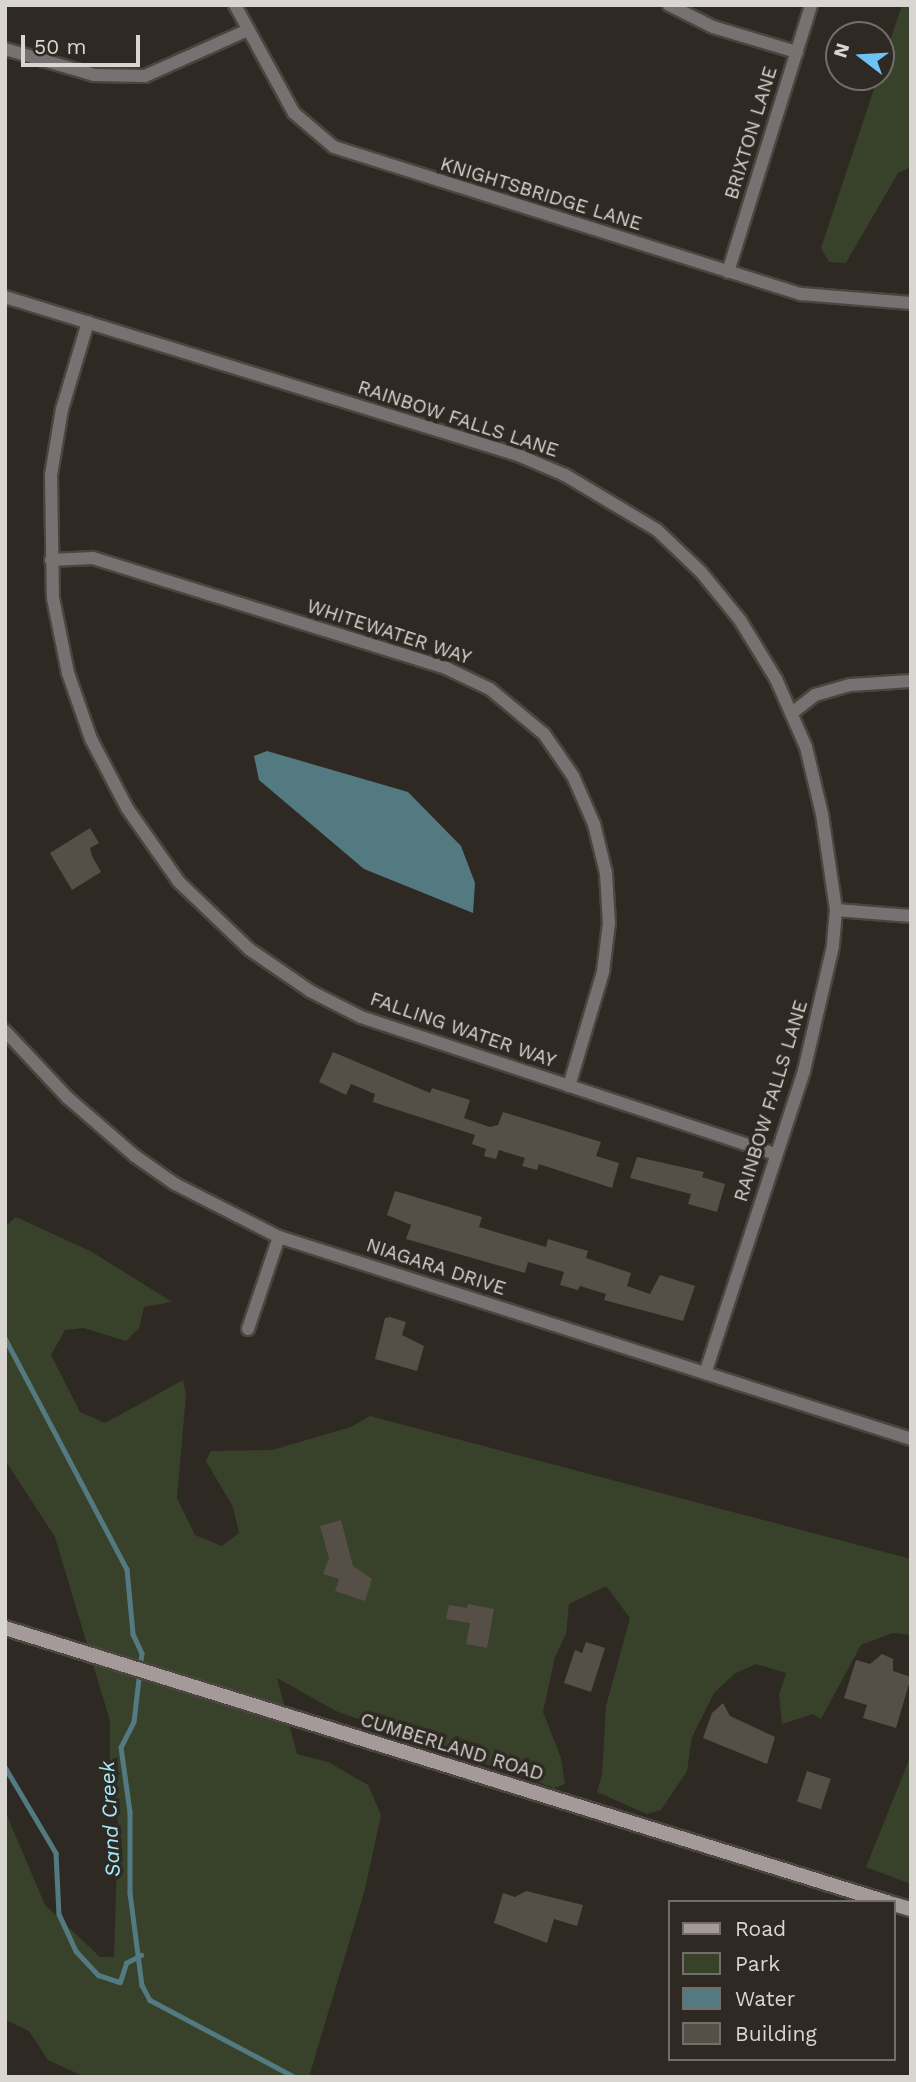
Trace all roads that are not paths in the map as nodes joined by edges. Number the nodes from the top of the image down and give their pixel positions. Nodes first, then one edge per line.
1 (234, 5) edge
2 (669, 5) edge
3 (811, 5) edge
4 (247, 30) junction
5 (5, 49) edge
6 (797, 52) junction
7 (728, 272) junction
8 (5, 297) edge
9 (911, 303) edge
10 (88, 323) junction
11 (51, 560) junction
12 (911, 681) edge
13 (792, 713) junction
14 (836, 910) junction
15 (911, 916) edge
16 (5, 1031) edge
17 (569, 1086) junction
18 (776, 1154) junction
19 (279, 1237) junction
20 (248, 1329) dead end
21 (705, 1373) junction
22 (911, 1439) edge
23 (5, 1628) edge
24 (881, 1900) edge

1 - 4 street, KNIGHTSBRIDGE LANE
2 - 6 street
3 - 6 street, BRIXTON LANE
4 - 5 street
4 - 7 street, KNIGHTSBRIDGE LANE
6 - 7 street, BRIXTON LANE
7 - 9 street, KNIGHTSBRIDGE LANE
8 - 10 street, RAINBOW FALLS LANE
10 - 11 street, FALLING WATER WAY
10 - 13 street, RAINBOW FALLS LANE
11 - 17 street, FALLING WATER WAY
11 - 17 street, WHITEWATER WAY
12 - 13 street
13 - 14 street, RAINBOW FALLS LANE
14 - 15 street
14 - 18 street, RAINBOW FALLS LANE
16 - 19 street, NIAGARA DRIVE
17 - 18 street, FALLING WATER WAY
18 - 21 street, RAINBOW FALLS LANE
19 - 20 street
19 - 21 street, NIAGARA DRIVE
21 - 22 street, NIAGARA DRIVE
23 - 24 main road, CUMBERLAND ROAD

